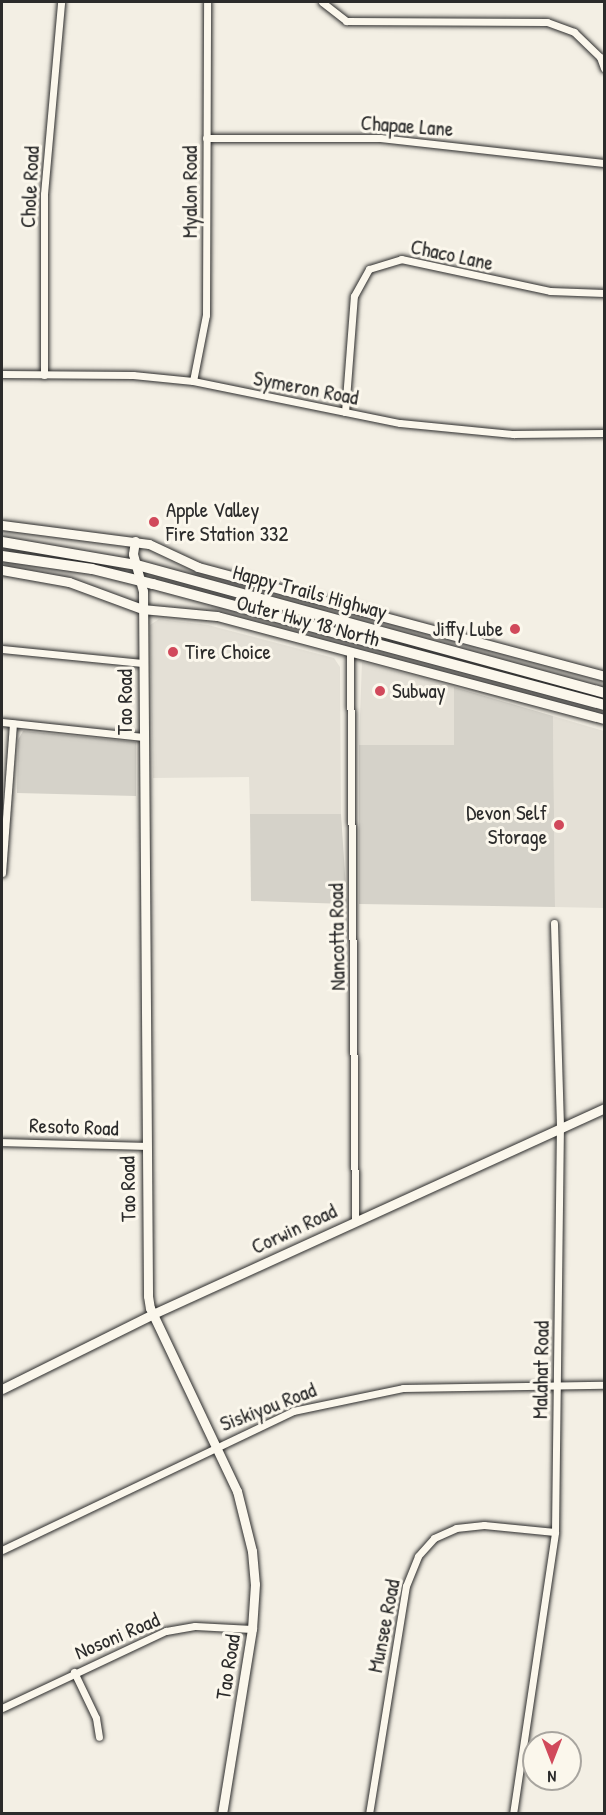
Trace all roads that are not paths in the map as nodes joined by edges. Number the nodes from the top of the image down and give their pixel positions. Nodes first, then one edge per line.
1 (61, 2) edge
2 (207, 2) edge
3 (321, 2) edge
4 (604, 68) edge
5 (206, 138) junction
6 (604, 163) edge
7 (604, 293) edge
8 (2, 374) edge
9 (44, 375) junction
10 (193, 381) junction
11 (345, 412) junction
12 (604, 433) edge
13 (2, 525) edge
14 (135, 540) junction
15 (2, 542) edge
16 (2, 556) edge
17 (137, 565) junction
18 (2, 570) edge
19 (142, 582) junction
20 (142, 609) junction
21 (2, 649) edge
22 (350, 652) junction
23 (142, 663) junction
24 (604, 676) edge
25 (604, 693) edge
26 (604, 705) edge
27 (604, 719) edge
28 (2, 722) edge
29 (13, 723) junction
30 (143, 737) junction
31 (2, 856) edge
32 (2, 873) edge
33 (554, 923) dead end
34 (604, 1108) edge
35 (560, 1126) junction
36 (2, 1142) edge
37 (145, 1146) junction
38 (355, 1221) junction
39 (153, 1314) junction
40 (558, 1384) junction
41 (604, 1385) edge
42 (2, 1389) edge
43 (217, 1445) junction
44 (555, 1532) junction
45 (2, 1550) edge
46 (252, 1629) junction
47 (74, 1672) junction
48 (2, 1708) edge
49 (99, 1737) dead end
50 (222, 1814) edge
51 (369, 1814) edge
52 (513, 1814) edge

1 - 9 street, Chole Road
2 - 5 street, Myalon Road
3 - 4 street
5 - 6 street, Chapae Lane
5 - 10 street, Myalon Road
7 - 11 street, Chaco Lane
8 - 9 street, Symeron Road
9 - 10 street, Symeron Road
10 - 11 street, Symeron Road
11 - 12 street, Symeron Road
13 - 14 street
14 - 17 street, Tao Road
14 - 24 street
15 - 17 main road, Happy Trails Highway
16 - 19 main road, Happy Trails Highway
17 - 19 street, Tao Road
17 - 25 main road, Happy Trails Highway
18 - 20 street, Outer Hwy 18 North
19 - 20 street, Tao Road
19 - 26 main road, Happy Trails Highway
20 - 22 street, Outer Hwy 18 North
20 - 23 street, Tao Road
21 - 23 street
22 - 27 street, Outer Hwy 18 North
22 - 38 street, Nancotta Road
23 - 30 street, Tao Road
28 - 29 street
29 - 30 street
29 - 31 street
30 - 37 street, Tao Road
31 - 32 street
33 - 35 street, Malahat Road
34 - 35 street, Corwin Road
35 - 38 street, Corwin Road
35 - 40 street, Malahat Road
36 - 37 street, Resoto Road
37 - 39 street, Tao Road
38 - 39 street, Corwin Road
39 - 42 street, Corwin Road
39 - 43 street, Tao Road
40 - 41 street, Siskiyou Road
40 - 43 street, Siskiyou Road
40 - 44 street, Malahat Road
43 - 45 street, Siskiyou Road
43 - 46 street, Tao Road
44 - 51 street, Munsee Road
44 - 52 street, Malahat Road
46 - 47 street, Nosoni Road
46 - 50 street, Tao Road
47 - 48 street, Nosoni Road
47 - 49 street

